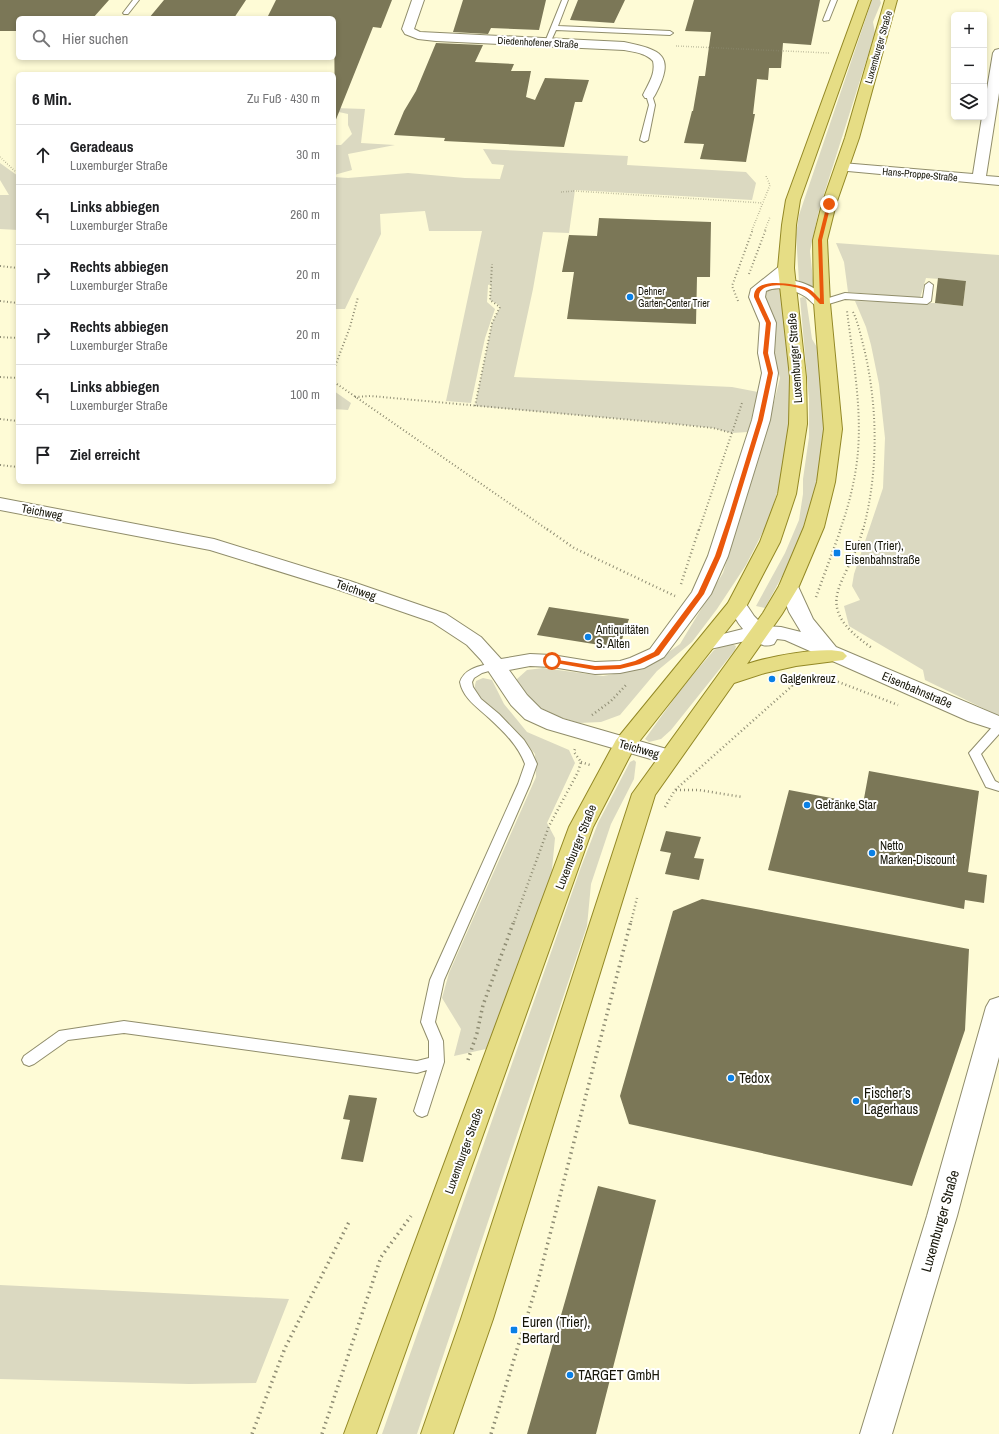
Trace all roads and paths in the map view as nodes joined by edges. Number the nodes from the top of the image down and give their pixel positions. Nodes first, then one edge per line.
1 (136, 0) edge
2 (418, 0) edge
3 (565, 0) edge
4 (834, 0) edge
5 (865, 0) edge
6 (891, 0) edge
7 (126, 13) dead end
8 (826, 20) dead end
9 (554, 28) junction
10 (670, 33) dead end
11 (548, 42) junction
12 (676, 46) dead end
13 (829, 53) dead end
14 (999, 53) edge
15 (649, 96) joint
16 (644, 140) dead end
17 (0, 157) edge
18 (842, 168) junction
19 (16, 172) edge
20 (766, 176) dead end
21 (979, 179) junction
22 (999, 181) edge
23 (560, 192) dead end
24 (763, 203) junction
25 (492, 264) dead end
26 (0, 266) edge
27 (16, 268) edge
28 (786, 268) junction
29 (789, 284) junction
30 (929, 285) dead end
31 (764, 286) junction
32 (358, 296) dead end
33 (845, 296) junction
34 (0, 301) edge
35 (16, 303) edge
36 (822, 303) junction
37 (740, 306) dead end
38 (0, 337) edge
39 (16, 338) edge
40 (336, 363) edge
41 (0, 377) edge
42 (16, 378) edge
43 (336, 384) edge
44 (355, 398) junction
45 (743, 399) dead end
46 (475, 406) junction
47 (0, 419) edge
48 (16, 421) edge
49 (732, 433) junction
50 (0, 465) edge
51 (16, 467) edge
52 (0, 504) edge
53 (789, 586) junction
54 (680, 588) dead end
55 (665, 590) dead end
56 (677, 592) dead end
57 (675, 596) dead end
58 (814, 602) dead end
59 (737, 605) junction
60 (759, 634) junction
61 (706, 644) junction
62 (874, 649) dead end
63 (836, 656) junction
64 (495, 666) junction
65 (791, 675) dead end
66 (821, 675) dead end
67 (725, 679) junction
68 (905, 708) dead end
69 (586, 713) dead end
70 (593, 715) dead end
71 (999, 725) edge
72 (624, 745) junction
73 (669, 757) junction
74 (999, 787) edge
75 (675, 790) junction
76 (742, 797) dead end
77 (661, 814) dead end
78 (544, 838) dead end
79 (638, 897) dead end
80 (999, 1007) edge
81 (29, 1060) dead end
82 (437, 1062) junction
83 (468, 1062) dead end
84 (422, 1111) dead end
85 (413, 1214) dead end
86 (349, 1222) dead end
87 (252, 1434) edge
88 (322, 1434) edge
89 (360, 1434) edge
90 (437, 1434) edge
91 (492, 1434) edge
92 (876, 1434) edge

1 - 7 lane
2 - 11 street, Diedenhofener Straße
3 - 9 lane
4 - 8 lane
5 - 28 main road, Luxemburger Straße
6 - 18 main road, Luxemburger Straße
9 - 10 lane
9 - 11 lane
11 - 15 street, Diedenhofener Straße
12 - 13 path
14 - 21 street
15 - 16 lane
17 - 19 path
18 - 21 street, Hans-Proppe-Straße
18 - 36 main road, Luxemburger Straße
20 - 24 path
21 - 22 street, Hans-Proppe-Straße
23 - 24 path
24 - 37 path
25 - 46 path
26 - 27 path
28 - 29 main road, Luxemburger Straße
28 - 31 street
29 - 31 street
29 - 36 street
29 - 59 main road, Luxemburger Straße
30 - 33 lane
31 - 64 street, Luxemburger Straße
32 - 40 path
33 - 36 lane
33 - 58 path
33 - 62 path
34 - 35 path
36 - 53 main road, Luxemburger Straße
38 - 39 path
41 - 42 path
43 - 44 path
44 - 46 path
44 - 55 path
45 - 49 path
46 - 49 path
47 - 48 path
49 - 54 path
50 - 51 path
52 - 64 street, Teichweg
53 - 60 main road, Luxemburger Straße
53 - 63 street
56 - 57 path
59 - 60 street, Eisenbahnstraße
59 - 61 main road, Luxemburger Straße
60 - 61 street
60 - 63 street, Eisenbahnstraße
60 - 67 main road, Luxemburger Straße
61 - 72 main road, Luxemburger Straße
63 - 67 main road
63 - 71 street, Eisenbahnstraße
64 - 72 street, Teichweg
64 - 82 lane
65 - 75 path
66 - 68 path
67 - 73 main road, Luxemburger Straße
69 - 70 path
71 - 74 lane
72 - 73 street, Teichweg
72 - 89 main road, Luxemburger Straße
73 - 90 main road, Luxemburger Straße
75 - 76 path
75 - 77 path
78 - 83 path
79 - 91 path
80 - 92 street, Luxemburger Straße
81 - 82 lane
82 - 84 lane
85 - 88 path
86 - 87 path

